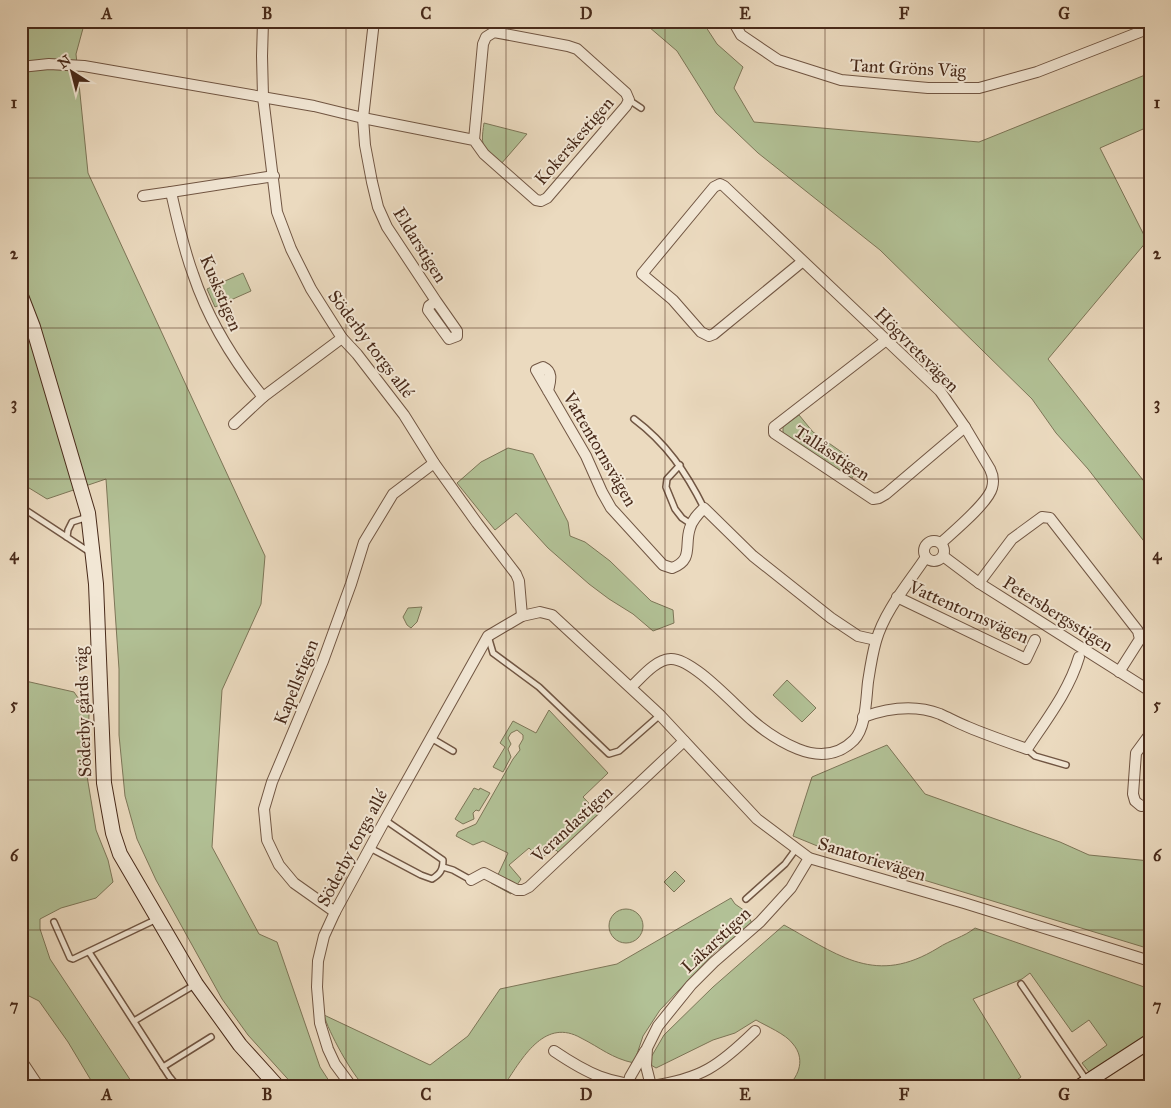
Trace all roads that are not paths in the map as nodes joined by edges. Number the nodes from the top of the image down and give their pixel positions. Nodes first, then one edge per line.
1 (263, 21) edge
2 (374, 21) edge
3 (733, 21) edge
4 (1150, 28) edge
5 (21, 67) edge
6 (264, 97) junction
7 (629, 100) junction
8 (641, 108) dead end
9 (363, 118) junction
10 (474, 140) junction
11 (274, 176) junction
12 (171, 192) junction
13 (143, 196) dead end
14 (803, 261) junction
15 (21, 296) edge
16 (436, 301) dead end
17 (342, 338) junction
18 (885, 340) junction
19 (548, 391) dead end
20 (263, 397) junction
21 (634, 419) dead end
22 (234, 424) dead end
23 (965, 427) junction
24 (434, 462) junction
25 (680, 465) junction
26 (21, 507) edge
27 (704, 508) junction
28 (89, 516) junction
29 (691, 524) junction
30 (67, 537) junction
31 (941, 543) junction
32 (93, 555) junction
33 (943, 556) junction
34 (926, 557) junction
35 (979, 583) junction
36 (897, 597) junction
37 (522, 616) junction
38 (488, 636) junction
39 (876, 640) junction
40 (1035, 640) dead end
41 (1079, 657) dead end
42 (1119, 672) junction
43 (631, 687) junction
44 (1150, 690) edge
45 (660, 715) junction
46 (863, 717) junction
47 (1150, 734) edge
48 (431, 738) junction
49 (684, 741) junction
50 (1027, 750) junction
51 (453, 751) dead end
52 (1066, 765) dead end
53 (1150, 805) edge
54 (385, 820) junction
55 (370, 848) junction
56 (796, 849) junction
57 (809, 858) junction
58 (443, 867) junction
59 (471, 880) joint
60 (746, 899) dead end
61 (336, 912) junction
62 (158, 919) junction
63 (54, 922) dead end
64 (90, 952) junction
65 (1150, 961) edge
66 (196, 984) junction
67 (1020, 984) dead end
68 (134, 1021) junction
69 (755, 1031) dead end
70 (211, 1036) dead end
71 (1150, 1041) edge
72 (647, 1048) junction
73 (554, 1051) dead end
74 (21, 1060) edge
75 (163, 1067) junction
76 (1083, 1084) edge
77 (628, 1085) junction
78 (651, 1086) edge
79 (39, 1087) edge
80 (178, 1087) edge
81 (278, 1087) edge
82 (352, 1087) edge

1 - 6 street, Söderby torgs allé
2 - 9 street, Eldarstigen
3 - 4 street, Tant Gröns Väg
5 - 6 street
6 - 9 street
6 - 11 street, Söderby torgs allé
7 - 8 lane
7 - 10 street, Kokerskestigen
7 - 10 street, Kokerskestigen
9 - 10 street
9 - 16 street, Eldarstigen
11 - 12 street
11 - 17 street, Söderby torgs allé
12 - 13 street
12 - 20 street, Kuskstigen
14 - 14 street, Högvretsvägen
14 - 18 street, Högvretsvägen
15 - 28 main road, Söderby gårds väg
17 - 20 street
17 - 24 street, Söderby torgs allé
18 - 23 street, Högvretsvägen
18 - 23 street, Tallåsstigen
19 - 29 street, Vattentornsvägen
20 - 22 street
21 - 25 lane
23 - 31 street, Högvretsvägen
24 - 37 street, Söderby torgs allé
24 - 61 street, Kapellstigen
25 - 27 lane
25 - 29 lane
26 - 30 lane
27 - 29 street
27 - 39 street
28 - 30 lane
28 - 32 main road, Söderby gårds väg
30 - 32 lane
31 - 33 street
31 - 34 street
32 - 62 main road, Söderby gårds väg
33 - 34 street
33 - 35 street, Petersbergsstigen
34 - 36 street
35 - 42 street, Petersbergsstigen
35 - 42 street, Petersbergsstigen
36 - 39 street, Vattentornsvägen
36 - 40 street, Vattentornsvägen
37 - 38 street
37 - 43 street, Sanatorievägen
38 - 45 lane
38 - 48 street, Söderby torgs allé
39 - 46 street, Vattentornsvägen
41 - 50 street
42 - 44 street, Petersbergsstigen
43 - 45 street, Sanatorievägen
43 - 46 street, Vattentornsvägen
45 - 49 street, Sanatorievägen
46 - 50 street
47 - 53 street
48 - 51 lane
48 - 54 street, Söderby torgs allé
49 - 56 street, Sanatorievägen
49 - 59 street, Verandastigen
50 - 52 lane
54 - 55 street, Söderby torgs allé
54 - 58 lane
55 - 58 lane
55 - 61 street, Söderby torgs allé
56 - 57 street, Sanatorievägen
56 - 60 lane
57 - 65 street, Sanatorievägen
57 - 72 street, Läkarstigen
58 - 59 lane
61 - 82 street, Söderby torgs allé
62 - 64 lane
62 - 66 main road, Söderby gårds väg
63 - 64 lane
64 - 68 lane
66 - 68 lane
66 - 81 main road, Söderby gårds väg
67 - 76 lane
68 - 75 lane
69 - 78 street
70 - 75 lane
71 - 76 main road
72 - 77 street, Läkarstigen
72 - 78 street, Läkarstigen
73 - 77 street
74 - 79 street
75 - 80 lane
77 - 78 street

